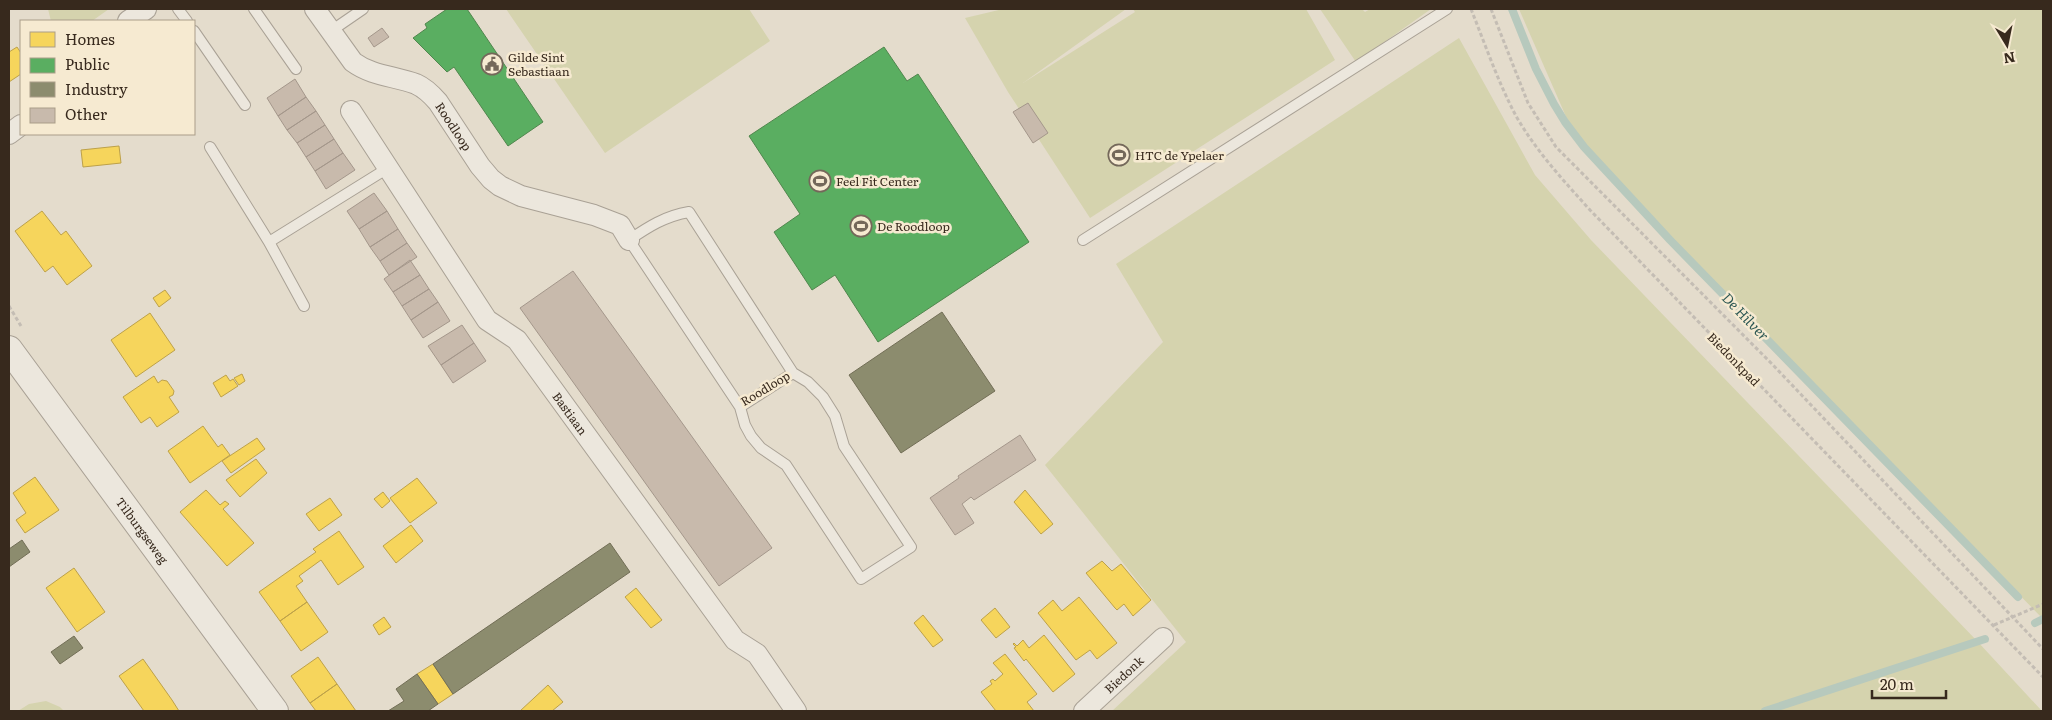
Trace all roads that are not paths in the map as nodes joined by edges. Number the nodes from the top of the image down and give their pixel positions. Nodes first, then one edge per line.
1 (146, 9) edge
2 (178, 9) edge
3 (254, 9) edge
4 (315, 9) edge
5 (364, 9) edge
6 (1447, 9) edge
7 (130, 20) edge
8 (186, 20) edge
9 (331, 31) junction
10 (195, 32) edge
11 (296, 69) dead end
12 (245, 104) dead end
13 (351, 111) dead end
14 (20, 126) edge
15 (9, 134) edge
16 (210, 147) dead end
17 (388, 168) junction
18 (629, 240) junction
19 (1083, 240) dead end
20 (269, 242) junction
21 (304, 306) dead end
22 (9, 350) edge
23 (793, 373) junction
24 (740, 407) junction
25 (1163, 638) dead end
26 (276, 711) edge
27 (796, 711) edge
28 (1084, 711) edge

1 - 7 street
2 - 8 lane
3 - 11 lane
4 - 9 street, Roodloop
5 - 9 lane
6 - 19 lane
9 - 18 street, Roodloop
10 - 12 lane
13 - 17 street, Bastiaan
14 - 15 street
16 - 20 lane
17 - 20 lane
17 - 27 street, Bastiaan
18 - 23 lane, Roodloop
18 - 24 lane, Roodloop
20 - 21 lane
22 - 26 street, Tilburgseweg
23 - 24 lane, Roodloop
23 - 24 lane
25 - 28 street, Biedonk

